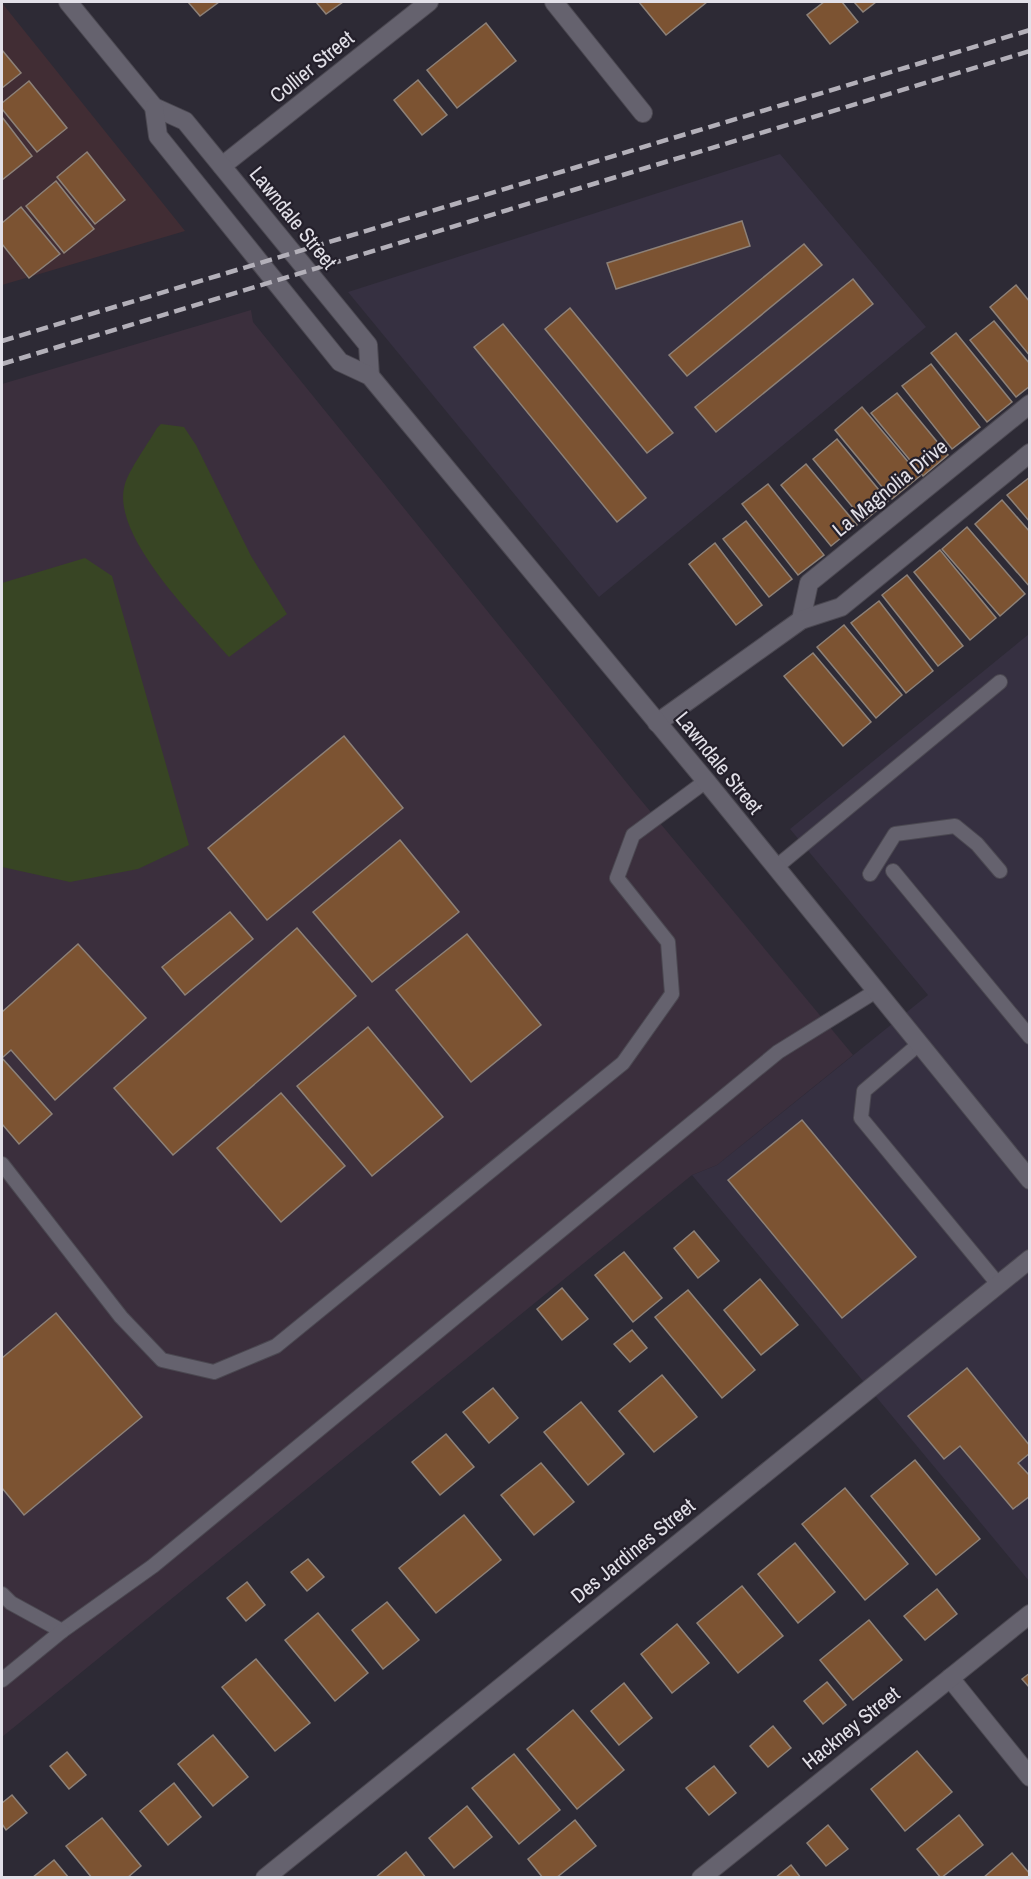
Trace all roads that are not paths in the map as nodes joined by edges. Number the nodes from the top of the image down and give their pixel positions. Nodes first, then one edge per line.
1 (68, 2) edge
2 (429, 2) edge
3 (554, 2) edge
4 (154, 107) junction
5 (643, 113) dead end
6 (222, 166) junction
7 (370, 376) junction
8 (1029, 404) edge
9 (1029, 453) edge
10 (801, 620) junction
11 (1000, 682) dead end
12 (657, 723) junction
13 (706, 781) junction
14 (775, 867) junction
15 (893, 871) dead end
16 (999, 871) dead end
17 (870, 874) dead end
18 (876, 991) junction
19 (1029, 1037) edge
20 (919, 1044) junction
21 (2, 1164) edge
22 (1029, 1180) edge
23 (1029, 1259) edge
24 (998, 1284) junction
25 (2, 1594) edge
26 (1029, 1614) edge
27 (62, 1631) junction
28 (950, 1678) junction
29 (2, 1680) edge
30 (1029, 1777) edge
31 (265, 1878) edge
32 (701, 1878) edge

1 - 4 street, Lawndale Street
2 - 6 street, Collier Street
3 - 5 street
4 - 6 street, Lawndale Street
4 - 7 street, Lawndale Street
6 - 7 street, Lawndale Street
7 - 12 street, Lawndale Street
8 - 10 street, La Magnolia Drive
9 - 10 street
10 - 12 street
11 - 14 lane
12 - 13 street, Lawndale Street
13 - 14 street, Lawndale Street
13 - 21 lane
14 - 18 street, Lawndale Street
15 - 19 lane
16 - 17 lane
18 - 20 street, Lawndale Street
18 - 27 lane
20 - 22 street, Lawndale Street
20 - 24 lane
23 - 24 street, Des Jardines Street
24 - 31 street, Des Jardines Street
25 - 27 lane
26 - 28 street, Hackney Street
27 - 29 lane
28 - 30 street
28 - 32 street, Hackney Street

